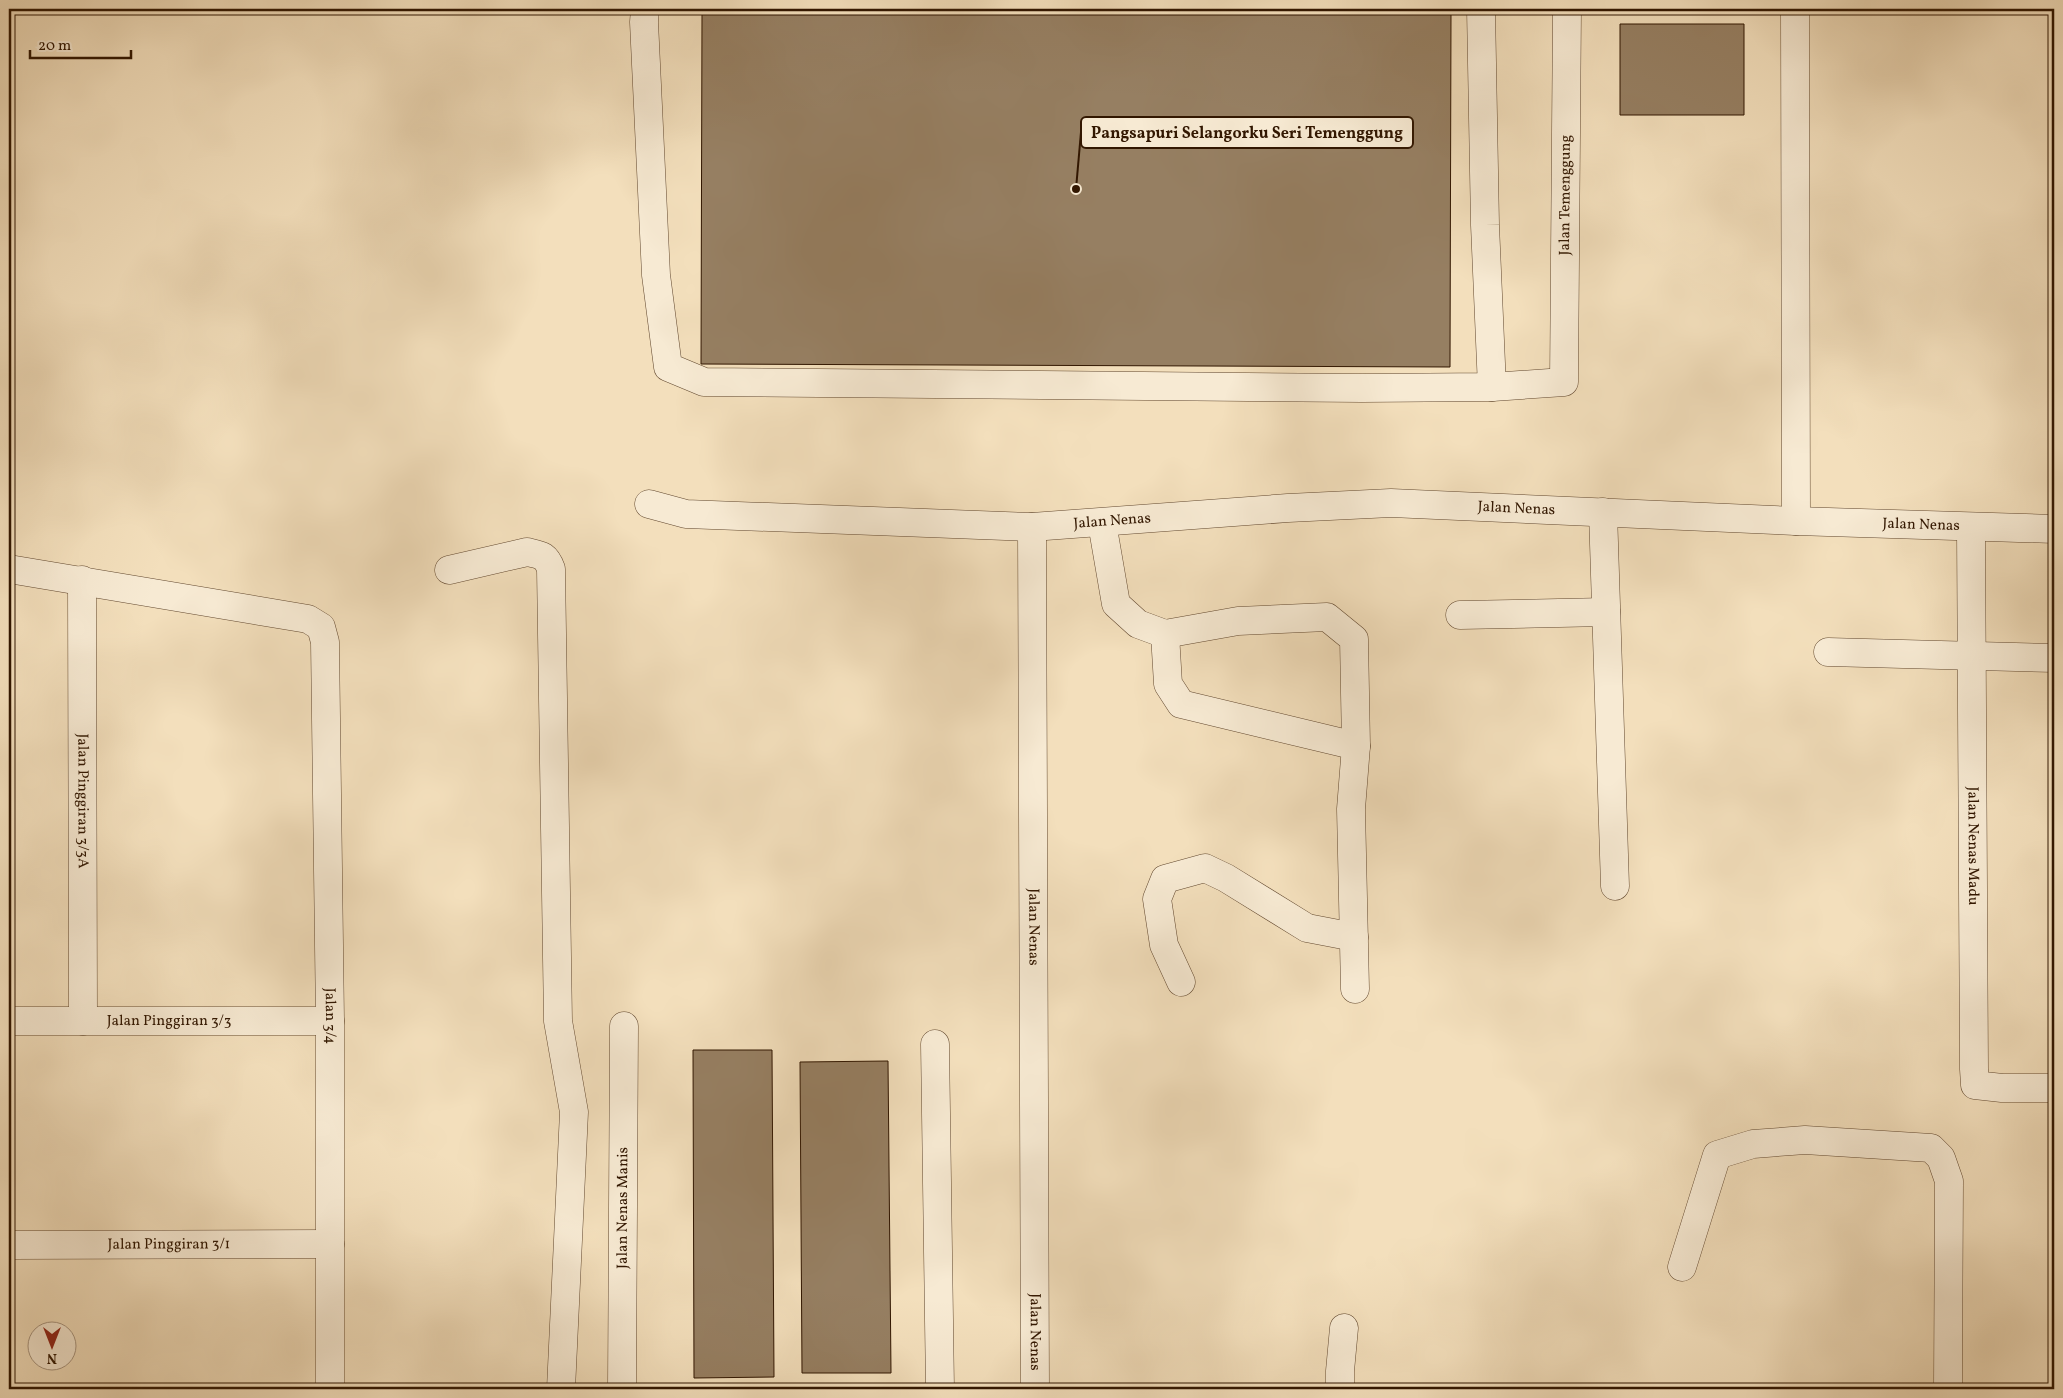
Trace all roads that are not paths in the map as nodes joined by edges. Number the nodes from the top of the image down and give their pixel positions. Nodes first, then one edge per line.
1 (645, 9) edge
2 (1480, 9) edge
3 (1567, 9) edge
4 (1795, 9) edge
5 (1492, 387) junction
6 (649, 504) dead end
7 (1603, 512) junction
8 (1796, 521) junction
9 (1102, 523) junction
10 (1032, 527) junction
11 (1971, 528) junction
12 (2054, 529) edge
13 (9, 569) edge
14 (449, 570) dead end
15 (82, 580) junction
16 (1606, 612) junction
17 (1460, 615) dead end
18 (1165, 634) junction
19 (1828, 652) dead end
20 (1972, 655) junction
21 (2054, 658) edge
22 (1356, 746) junction
23 (1615, 886) dead end
24 (1354, 937) junction
25 (1180, 982) dead end
26 (1355, 989) dead end
27 (9, 1021) edge
28 (83, 1021) junction
29 (330, 1021) junction
30 (624, 1026) dead end
31 (935, 1044) dead end
32 (2054, 1088) edge
33 (330, 1244) junction
34 (9, 1245) edge
35 (1682, 1267) dead end
36 (1344, 1328) dead end
37 (330, 1389) edge
38 (561, 1389) edge
39 (622, 1389) edge
40 (940, 1389) edge
41 (1035, 1389) edge
42 (1340, 1389) edge
43 (1948, 1389) edge

1 - 5 street
2 - 5 street
3 - 5 street, Jalan Temenggung
4 - 8 street
6 - 10 street
7 - 8 street, Jalan Nenas
7 - 9 street, Jalan Nenas
7 - 16 street
8 - 11 street, Jalan Nenas
9 - 10 street, Jalan Nenas
9 - 18 street
10 - 41 street, Jalan Nenas
11 - 12 street, Jalan Nenas
11 - 20 street, Jalan Nenas Madu
13 - 15 street
14 - 38 street
15 - 28 street, Jalan Pinggiran 3/3A
15 - 29 street, Jalan 3/4
16 - 17 street
16 - 23 street
18 - 22 street
18 - 22 street
19 - 20 street
20 - 21 street
20 - 32 street, Jalan Nenas Madu
22 - 24 street
24 - 25 street
24 - 26 street
27 - 28 street, Jalan Pinggiran 3/3
28 - 29 street, Jalan Pinggiran 3/3
29 - 33 street, Jalan 3/4
30 - 39 street, Jalan Nenas Manis
31 - 40 street
33 - 34 street, Jalan Pinggiran 3/1
33 - 37 street, Jalan 3/4
35 - 43 street
36 - 42 street

